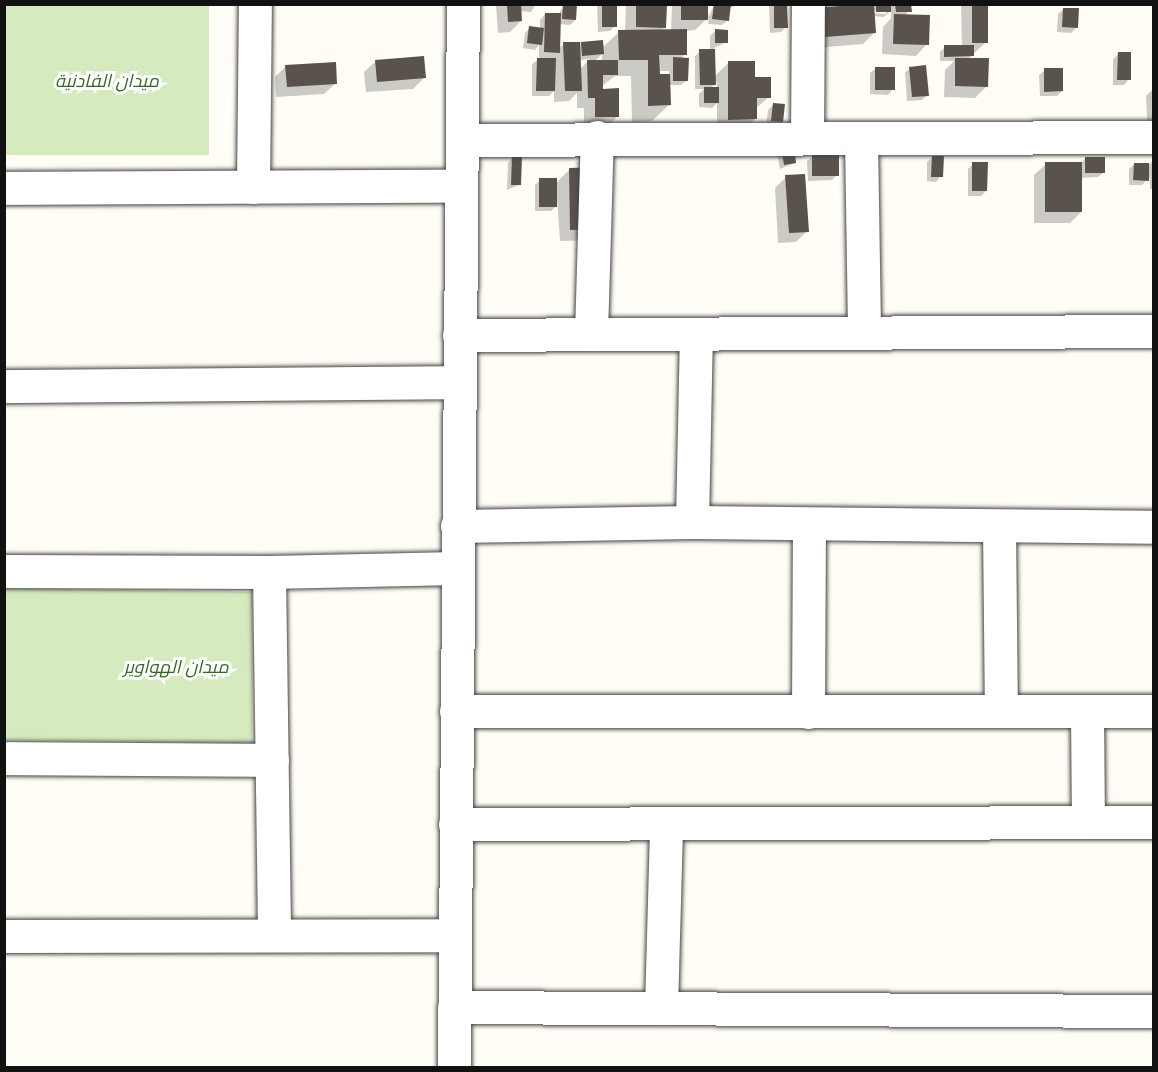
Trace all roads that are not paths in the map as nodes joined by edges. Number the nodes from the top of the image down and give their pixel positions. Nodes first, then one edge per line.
1 (255, 4) edge
2 (463, 4) edge
3 (808, 4) edge
4 (597, 137) junction
5 (1154, 137) edge
6 (807, 138) junction
7 (861, 138) junction
8 (462, 140) junction
9 (460, 186) junction
10 (254, 187) junction
11 (4, 189) edge
12 (1154, 331) edge
13 (864, 333) junction
14 (591, 334) junction
15 (696, 334) junction
16 (459, 335) junction
17 (458, 382) junction
18 (4, 386) edge
19 (692, 522) junction
20 (809, 525) junction
21 (458, 526) junction
22 (999, 527) junction
23 (1154, 527) edge
24 (457, 568) junction
25 (4, 571) edge
26 (269, 572) junction
27 (1001, 710) junction
28 (456, 711) junction
29 (1154, 711) edge
30 (808, 712) junction
31 (1087, 712) junction
32 (4, 758) edge
33 (272, 760) junction
34 (1088, 822) junction
35 (1154, 822) edge
36 (456, 824) junction
37 (666, 824) junction
38 (274, 934) junction
39 (454, 935) junction
40 (4, 936) edge
41 (454, 1007) junction
42 (661, 1008) junction
43 (1154, 1011) edge
44 (454, 1068) edge

1 - 10 street
2 - 8 street
3 - 6 street
4 - 6 street
4 - 8 street
4 - 14 street
5 - 7 street
6 - 7 street
7 - 13 street
8 - 9 street
9 - 10 street
9 - 16 street
10 - 11 street
12 - 13 street
13 - 15 street
14 - 15 street
14 - 16 street
15 - 19 street
16 - 17 street
17 - 18 street
17 - 21 street
19 - 20 street
19 - 21 street
20 - 22 street
20 - 30 street
21 - 24 street
22 - 23 street
22 - 27 street
24 - 26 street
24 - 28 street
25 - 26 street
26 - 33 street
27 - 30 street
27 - 31 street
28 - 30 street
28 - 36 street
29 - 31 street
31 - 34 street
32 - 33 street
33 - 38 street
34 - 35 street
34 - 37 street
36 - 37 street
36 - 39 street
37 - 42 street
38 - 39 street
38 - 40 street
39 - 41 street
41 - 42 street
41 - 44 street
42 - 43 street

